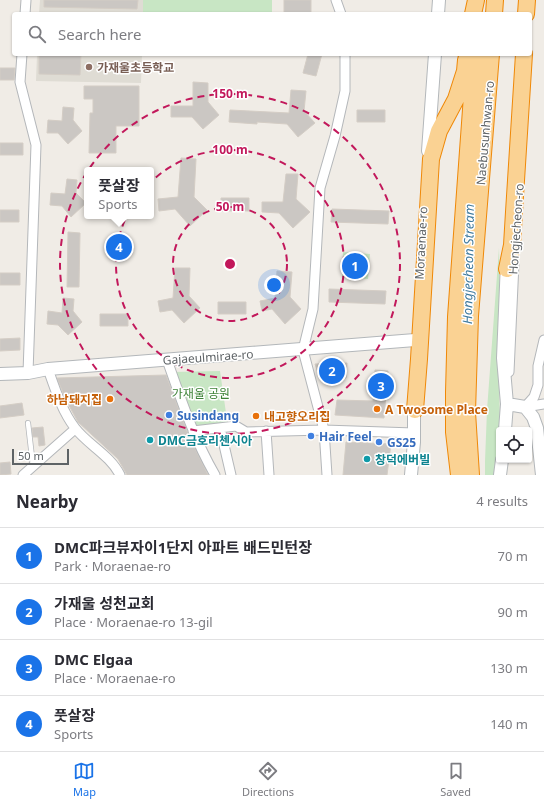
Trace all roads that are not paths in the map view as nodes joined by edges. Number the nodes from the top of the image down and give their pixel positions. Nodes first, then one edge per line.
1 (26, 0) edge
2 (336, 0) edge
3 (438, 0) edge
4 (476, 0) edge
5 (479, 0) edge
6 (495, 0) edge
7 (524, 0) edge
8 (527, 0) edge
9 (531, 0) edge
10 (25, 12) edge
11 (340, 12) edge
12 (438, 12) edge
13 (473, 12) edge
14 (478, 12) edge
15 (494, 12) edge
16 (521, 12) edge
17 (526, 12) edge
18 (530, 12) edge
19 (22, 56) edge
20 (345, 56) edge
21 (435, 56) edge
22 (466, 56) edge
23 (475, 56) edge
24 (491, 56) edge
25 (519, 56) edge
26 (524, 56) edge
27 (528, 56) edge
28 (507, 269) junction
29 (415, 340) junction
30 (544, 340) edge
31 (303, 350) junction
32 (167, 360) junction
33 (48, 369) junction
34 (28, 373) junction
35 (0, 374) edge
36 (507, 404) junction
37 (544, 404) edge
38 (526, 407) junction
39 (415, 410) junction
40 (28, 423) dead end
41 (505, 427) edge
42 (220, 428) junction
43 (75, 429) junction
44 (324, 430) junction
45 (193, 431) junction
46 (266, 431) junction
47 (414, 438) junction
48 (543, 460) edge
49 (502, 463) edge
50 (33, 466) junction
51 (232, 474) edge
52 (23, 475) edge
53 (120, 475) edge
54 (215, 475) edge
55 (269, 475) edge
56 (326, 475) edge
57 (406, 475) edge
58 (411, 475) edge
59 (416, 475) edge
60 (459, 475) edge
61 (471, 475) edge
62 (500, 475) edge
63 (542, 475) edge

1 - 10 street
2 - 11 street
3 - 12 street
4 - 13 highway
5 - 14 highway
6 - 15 highway
7 - 16 street
8 - 17 highway
9 - 18 street
19 - 34 street
20 - 31 street
21 - 29 street, Moraenae-ro
22 - 39 highway
23 - 60 highway, Naebusunhwan-ro
24 - 61 highway, Naebusunhwan-ro
25 - 28 street, Hongjecheon-ro
26 - 28 highway
27 - 36 street, Hongjecheon-ro
28 - 36 street, Hongjecheon-ro
29 - 31 street, Gajaeulmirae-ro
29 - 39 street, Moraenae-ro
30 - 38 street
31 - 32 street, Gajaeulmirae-ro
31 - 44 street
32 - 33 street, Gajaeulmirae-ro
32 - 45 street
33 - 34 street, Gajaeulmirae-ro
33 - 43 street
34 - 35 street, Gajaeulmirae-ro
36 - 38 street
36 - 41 street, Hongjecheon-ro
37 - 38 street
38 - 48 street
39 - 47 street, Moraenae-ro
40 - 50 lane
42 - 45 street
42 - 46 street
42 - 51 street
43 - 50 street
43 - 53 street
44 - 46 street
44 - 47 street
44 - 56 street
45 - 54 street
46 - 55 street
47 - 57 street
47 - 58 street, Moraenae-ro
47 - 59 street
48 - 63 street
49 - 62 street
50 - 52 street

